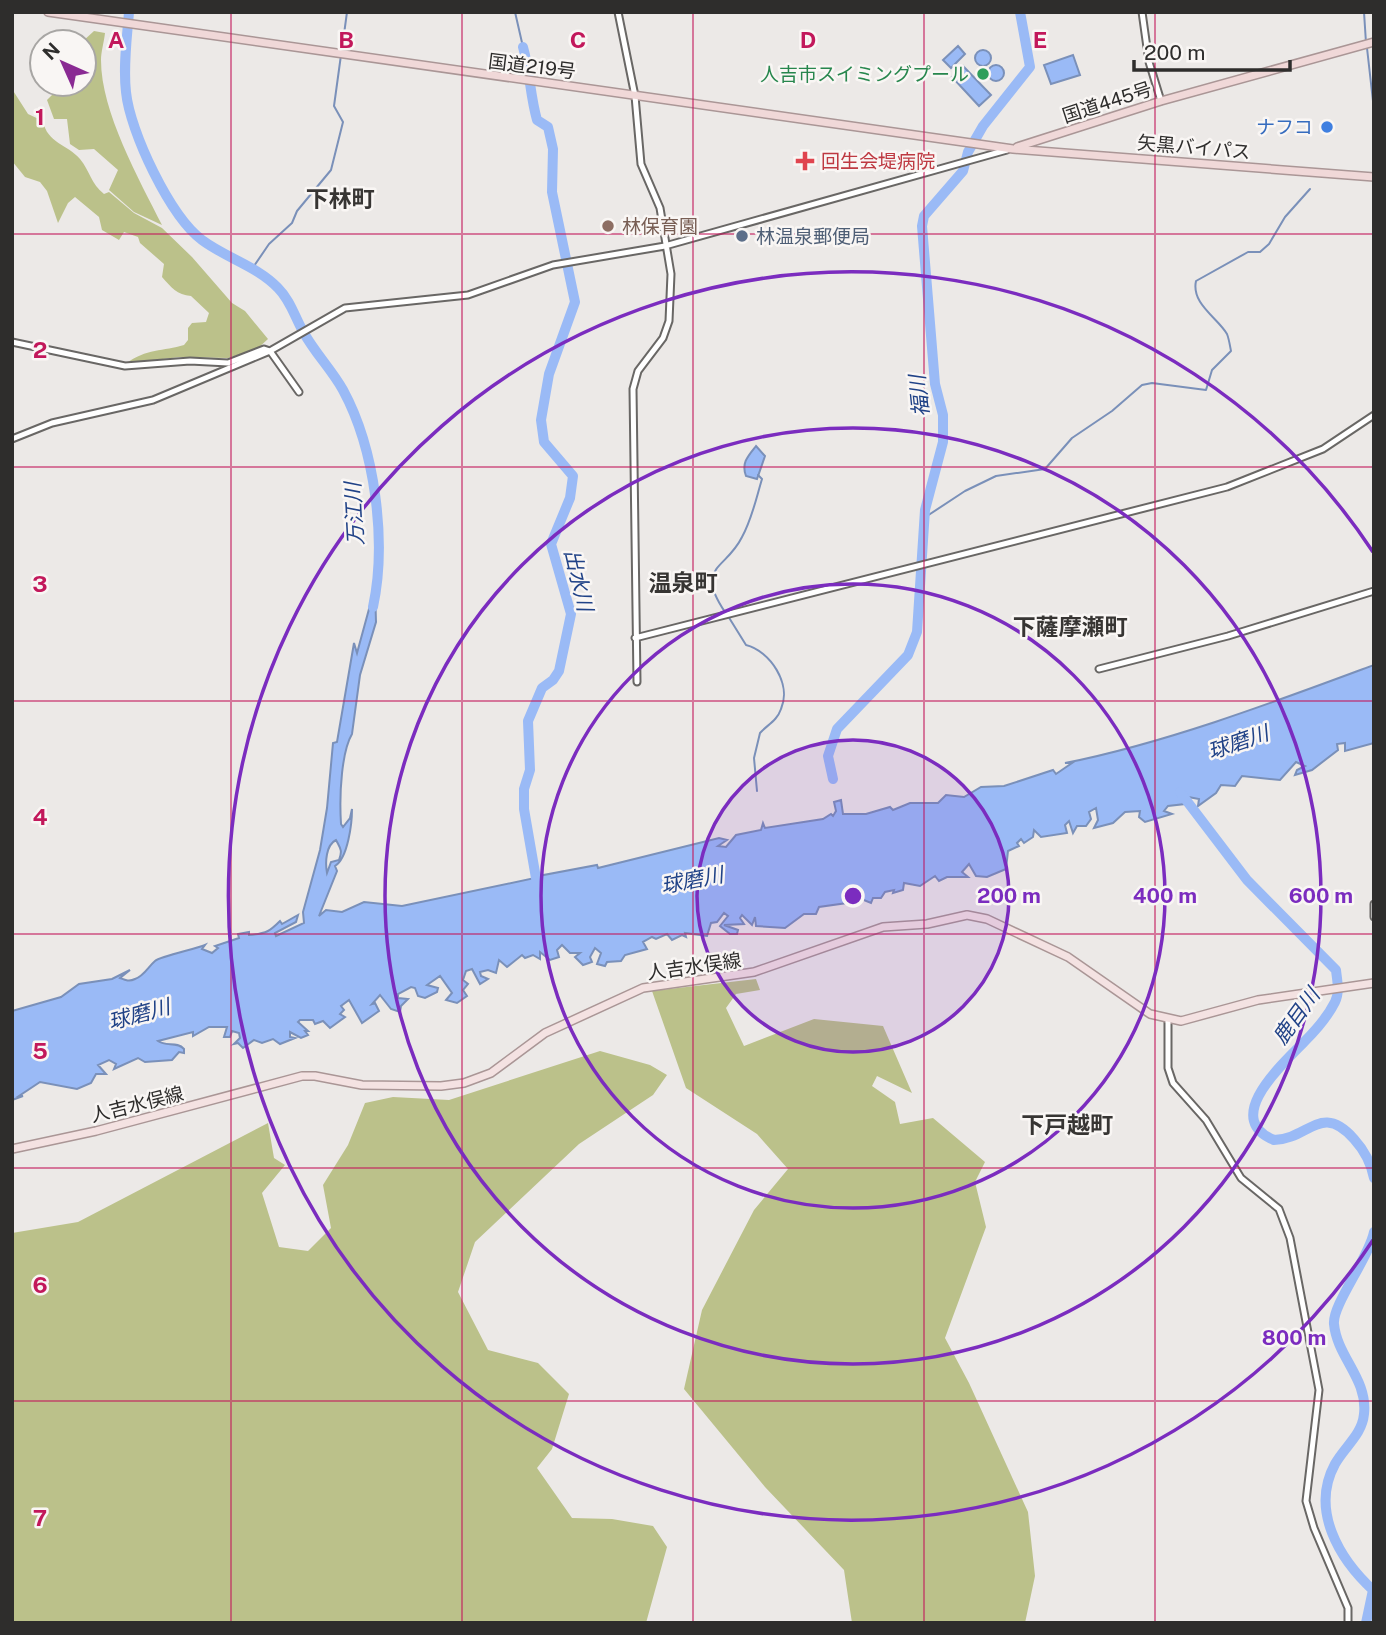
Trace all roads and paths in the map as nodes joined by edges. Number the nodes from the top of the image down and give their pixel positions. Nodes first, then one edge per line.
1 (48, 12) edge
2 (618, 12) edge
3 (1142, 12) edge
4 (1374, 42) edge
5 (635, 96) junction
6 (1161, 101) junction
7 (1044, 139) junction
8 (1013, 149) junction
9 (1045, 151) junction
10 (1374, 177) edge
11 (665, 246) junction
12 (12, 342) edge
13 (271, 350) junction
14 (299, 392) dead end
15 (1374, 415) edge
16 (12, 439) edge
17 (1374, 591) edge
18 (635, 638) junction
19 (1100, 669) dead end
20 (637, 682) dead end
21 (1374, 904) edge
22 (1374, 917) edge
23 (1374, 984) edge
24 (1168, 1021) junction
25 (12, 1149) edge
26 (1348, 1623) edge

1 - 5 highway, 国道219号
2 - 5 street
3 - 6 street
4 - 6 highway, 国道445号
5 - 8 highway, 国道219号
5 - 11 street
6 - 7 highway, 国道445号
7 - 8 highway, 国道445号
7 - 9 highway
8 - 9 highway, 矢黒バイパス
8 - 11 street
9 - 10 highway, 矢黒バイパス
11 - 13 street
11 - 18 street
12 - 13 street
13 - 14 street
13 - 16 street
15 - 18 street
17 - 19 street
18 - 20 street
21 - 22 street
23 - 24 main road
24 - 25 main road, 人吉水俣線
24 - 26 street

